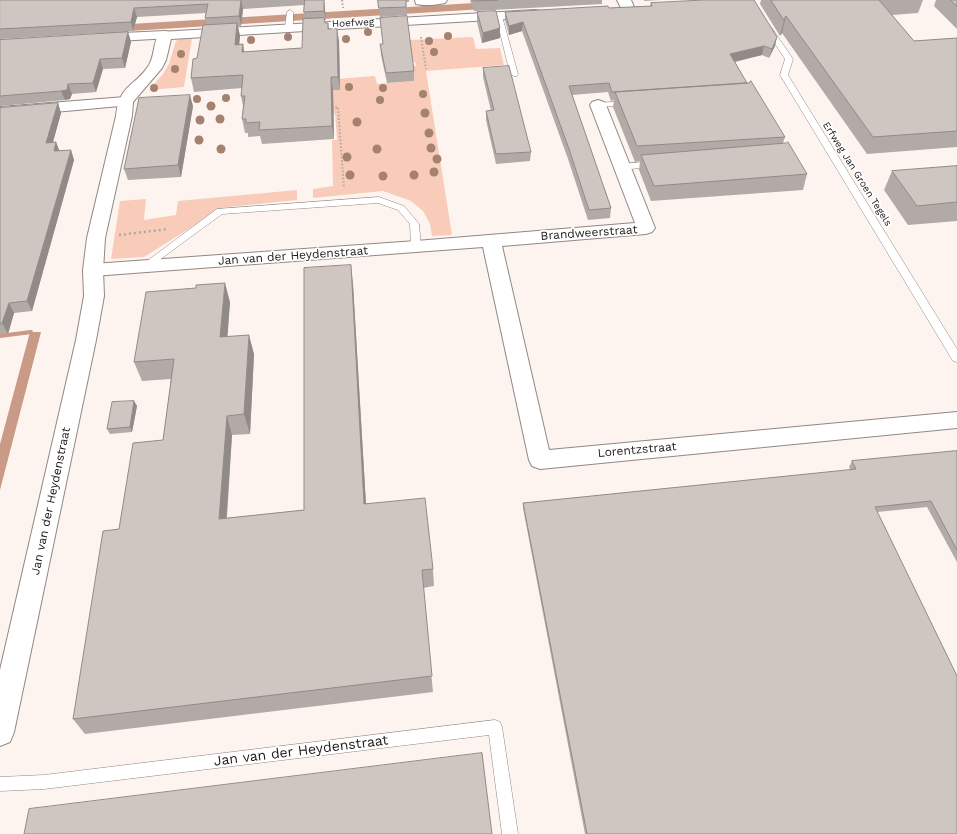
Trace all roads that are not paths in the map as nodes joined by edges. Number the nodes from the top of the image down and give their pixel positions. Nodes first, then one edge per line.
1 (440, 0) edge
2 (421, 1) dead end
3 (631, 4) edge
4 (612, 8) edge
5 (290, 12) dead end
6 (551, 12) edge
7 (499, 16) junction
8 (764, 20) edge
9 (289, 25) junction
10 (165, 34) junction
11 (86, 39) edge
12 (514, 74) dead end
13 (125, 102) junction
14 (636, 102) edge
15 (598, 105) joint
16 (0, 112) edge
17 (661, 164) edge
18 (622, 167) junction
19 (491, 240) junction
20 (416, 247) junction
21 (144, 267) junction
22 (94, 270) junction
23 (957, 358) edge
24 (957, 420) edge
25 (0, 732) edge
26 (0, 784) edge
27 (510, 834) edge

1 - 2 street
3 - 4 street
5 - 9 lane
6 - 7 street, Hoefweg
7 - 9 street, Hoefweg
7 - 12 lane
8 - 23 lane, Erfweg Jan Groen Tegels
9 - 10 street, Hoefweg
10 - 11 street, Hoefweg
10 - 13 street
13 - 16 street
13 - 22 street, Jan van der Heydenstraat
14 - 15 lane, Brandweerstraat
15 - 18 street, Brandweerstraat
17 - 18 lane
18 - 19 street, Brandweerstraat
19 - 20 street, Jan van der Heydenstraat
19 - 24 street, Lorentzstraat
20 - 21 street, Jan van der Heydenstraat
20 - 21 lane
21 - 22 street, Jan van der Heydenstraat
22 - 25 street, Jan van der Heydenstraat
26 - 27 lane, Jan van der Heydenstraat

